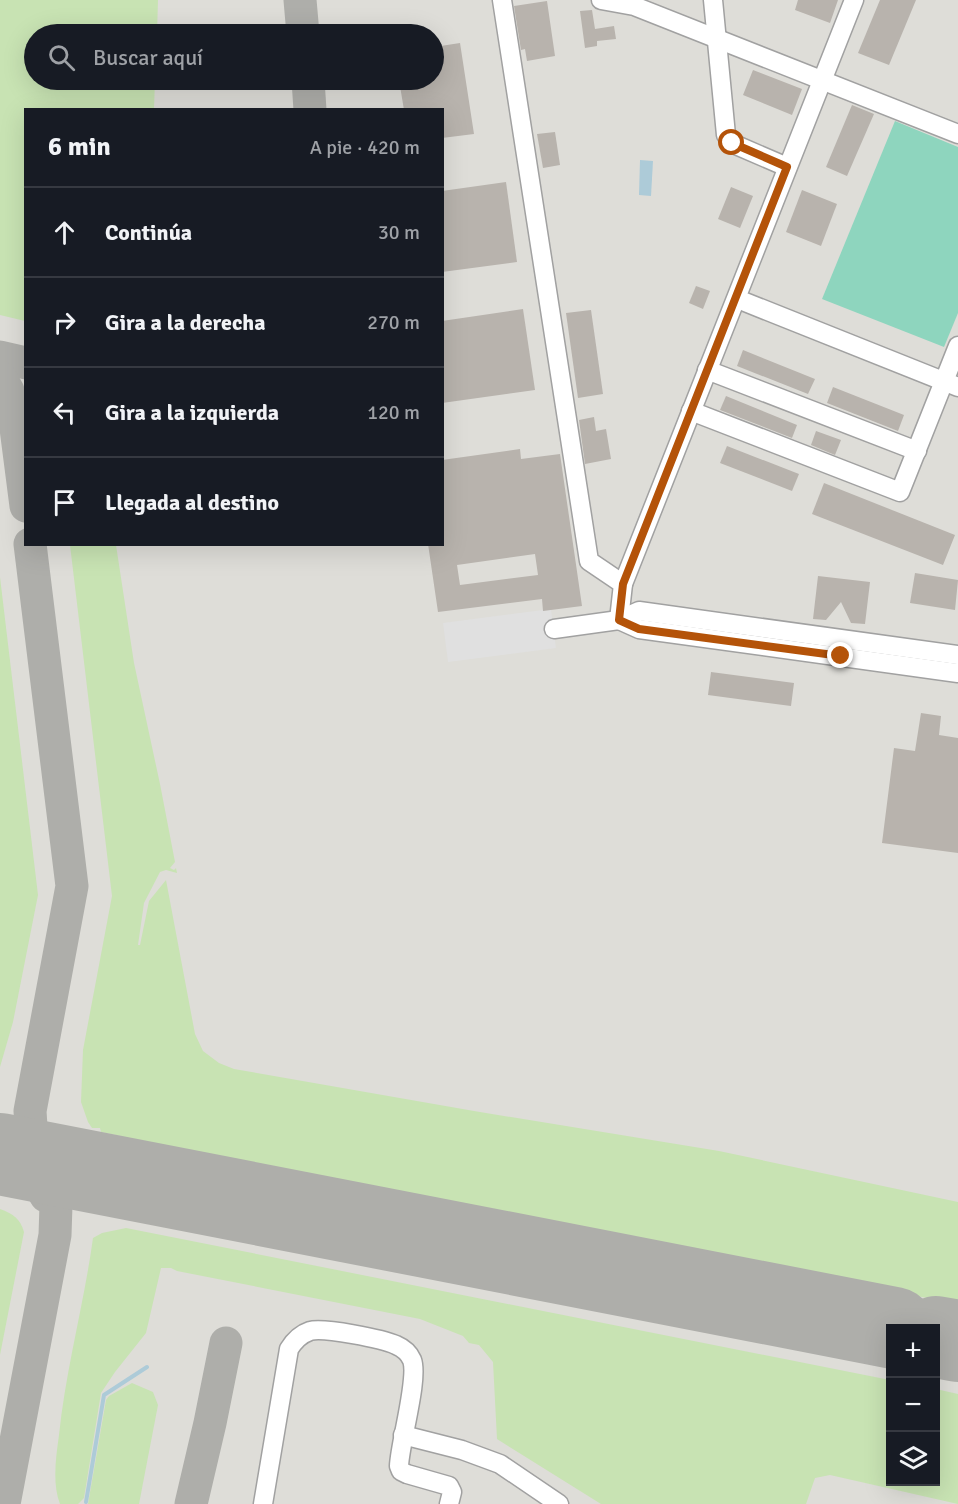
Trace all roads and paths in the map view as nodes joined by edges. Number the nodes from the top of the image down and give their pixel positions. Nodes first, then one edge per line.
1 (502, 0) edge
2 (601, 0) edge
3 (713, 0) edge
4 (854, 0) edge
5 (717, 40) junction
6 (822, 81) junction
7 (958, 134) edge
8 (787, 167) junction
9 (745, 302) dead end
10 (958, 346) edge
11 (707, 370) junction
12 (951, 385) edge
13 (691, 411) junction
14 (917, 451) junction
15 (623, 584) junction
16 (619, 620) junction
17 (554, 629) dead end
18 (842, 648) junction
19 (958, 655) edge
20 (958, 673) edge
21 (403, 1435) junction
22 (263, 1504) edge
23 (449, 1504) edge
24 (559, 1504) edge

1 - 15 lane
2 - 5 lane
3 - 5 lane
4 - 6 lane
5 - 6 lane
5 - 8 lane
6 - 7 lane
6 - 8 lane
8 - 11 lane
9 - 12 lane
10 - 12 lane
11 - 13 lane
11 - 14 lane
12 - 14 lane
13 - 14 lane
13 - 15 lane
15 - 16 lane
16 - 17 lane
16 - 18 lane
18 - 19 lane
18 - 20 lane
21 - 22 lane
21 - 23 lane
21 - 24 lane

